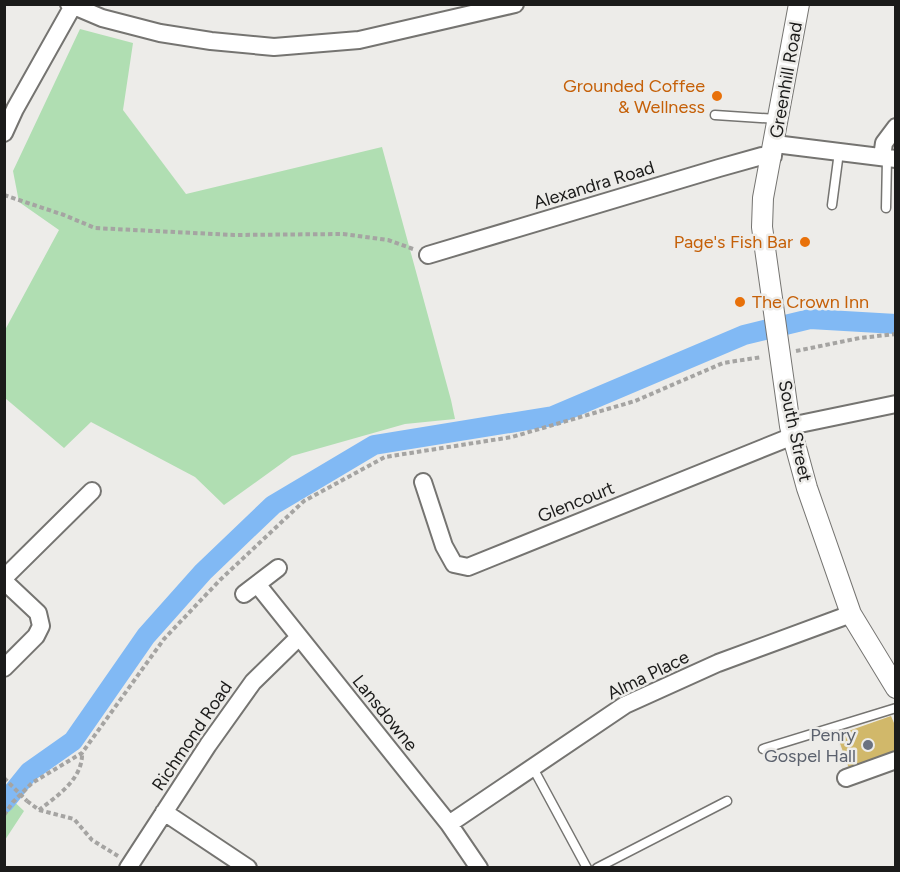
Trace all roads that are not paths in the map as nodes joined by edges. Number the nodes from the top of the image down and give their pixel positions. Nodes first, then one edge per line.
1 (515, 4) edge
2 (799, 4) edge
3 (72, 5) edge
4 (715, 115) dead end
5 (779, 119) junction
6 (896, 127) edge
7 (4, 133) edge
8 (774, 150) junction
9 (839, 152) junction
10 (888, 158) edge
11 (832, 205) dead end
12 (886, 208) dead end
13 (428, 255) road end
14 (896, 404) edge
15 (792, 431) junction
16 (423, 482) dead end
17 (92, 491) dead end
18 (278, 568) dead end
19 (4, 580) edge
20 (851, 614) junction
21 (299, 637) junction
22 (4, 668) edge
23 (896, 688) edge
24 (896, 708) edge
25 (763, 749) dead end
26 (896, 760) edge
27 (533, 768) junction
28 (846, 778) dead end
29 (727, 801) dead end
30 (164, 812) junction
31 (449, 824) junction
32 (130, 865) edge
33 (248, 867) edge
34 (479, 867) edge
35 (587, 867) edge
36 (597, 867) edge

1 - 3 street
2 - 5 street, Greenhill Road
3 - 7 street
4 - 5 lane
5 - 8 street, Greenhill Road
6 - 10 street
8 - 9 street, Alexandra Road
8 - 13 street, Alexandra Road
8 - 15 street, South Street
9 - 10 street, Alexandra Road
9 - 11 lane
10 - 12 lane
14 - 15 street, Glencourt
15 - 16 street, Glencourt
15 - 20 street, South Street
17 - 19 street
18 - 21 street, Lansdowne
19 - 22 street
20 - 23 street, South Street
20 - 27 street, Alma Place
21 - 30 street, Richmond Road
21 - 31 street, Lansdowne
24 - 25 lane
26 - 28 street
27 - 31 street, Alma Place
27 - 35 lane
29 - 36 lane
30 - 32 street, Richmond Road
30 - 33 street
31 - 34 street, Lansdowne

